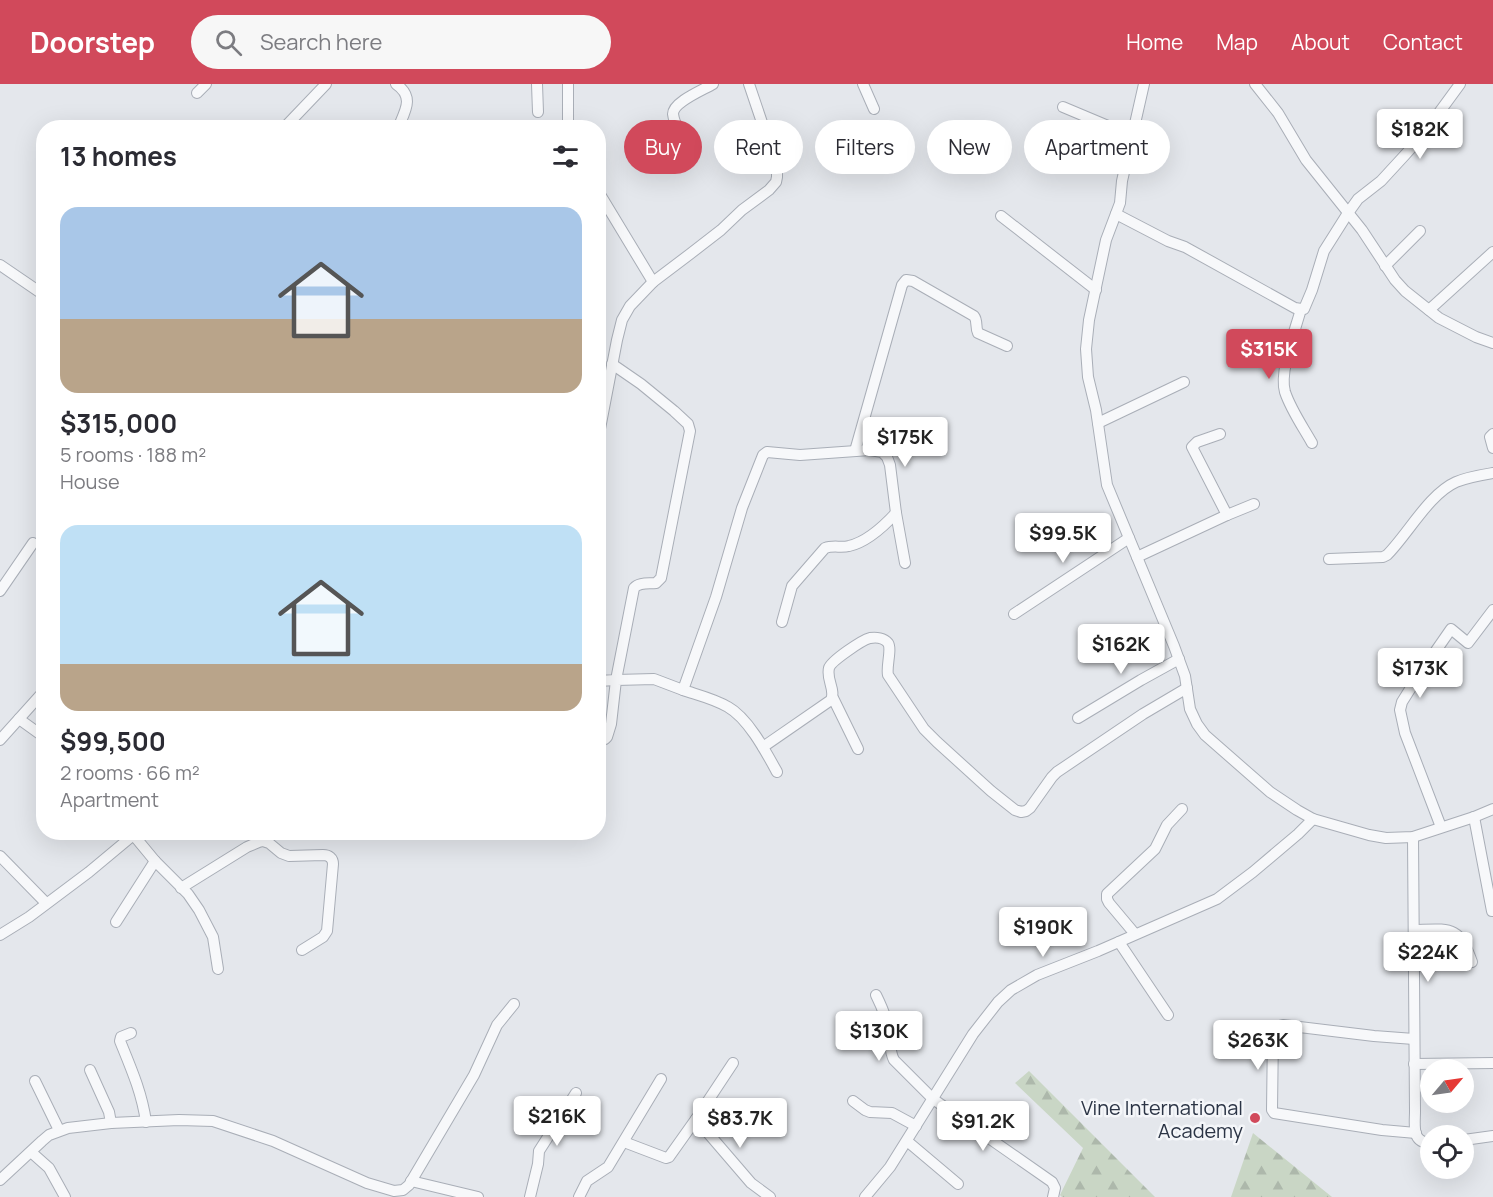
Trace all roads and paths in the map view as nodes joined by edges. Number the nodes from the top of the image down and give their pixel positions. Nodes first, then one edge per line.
1 (206, 84) edge
2 (326, 84) edge
3 (396, 84) edge
4 (537, 84) edge
5 (568, 84) edge
6 (713, 84) edge
7 (749, 84) edge
8 (863, 84) edge
9 (1144, 84) edge
10 (1255, 84) edge
11 (1460, 84) edge
12 (197, 93) dead end
13 (1063, 107) dead end
14 (874, 110) dead end
15 (538, 112) dead end
16 (292, 120) edge
17 (401, 120) edge
18 (568, 120) edge
19 (675, 120) edge
20 (1094, 120) edge
21 (1136, 120) edge
22 (1124, 174) edge
23 (606, 204) edge
24 (1348, 213) junction
25 (1116, 214) junction
26 (1001, 216) dead end
27 (1420, 231) dead end
28 (1493, 252) edge
29 (0, 265) edge
30 (1384, 266) junction
31 (652, 282) junction
32 (36, 290) edge
33 (1096, 290) junction
34 (1301, 309) junction
35 (1429, 310) junction
36 (1493, 343) edge
37 (1007, 346) dead end
38 (612, 364) junction
39 (1184, 382) dead end
40 (606, 396) edge
41 (1098, 423) junction
42 (1493, 434) edge
43 (1220, 435) dead end
44 (1312, 442) dead end
45 (1493, 448) edge
46 (855, 451) junction
47 (1493, 473) edge
48 (1254, 504) dead end
49 (896, 513) junction
50 (1227, 515) junction
51 (1129, 538) junction
52 (33, 543) dead end
53 (1137, 557) junction
54 (1329, 559) dead end
55 (905, 563) dead end
56 (0, 591) edge
57 (1493, 610) edge
58 (1014, 614) dead end
59 (782, 622) dead end
60 (1179, 659) junction
61 (616, 680) junction
62 (606, 681) edge
63 (1187, 688) junction
64 (683, 690) junction
65 (832, 698) junction
66 (36, 700) edge
67 (1078, 718) dead end
68 (20, 719) junction
69 (36, 730) edge
70 (606, 738) edge
71 (0, 740) edge
72 (763, 747) junction
73 (858, 749) dead end
74 (777, 772) dead end
75 (1182, 809) dead end
76 (1493, 809) edge
77 (1474, 817) junction
78 (1313, 819) junction
79 (1441, 827) junction
80 (1413, 837) junction
81 (126, 840) edge
82 (139, 840) edge
83 (0, 856) edge
84 (155, 861) junction
85 (180, 888) junction
86 (46, 903) junction
87 (1493, 911) edge
88 (116, 922) dead end
89 (1414, 930) junction
90 (1135, 934) junction
91 (0, 935) edge
92 (1119, 942) junction
93 (302, 950) dead end
94 (1472, 962) dead end
95 (218, 969) dead end
96 (876, 995) dead end
97 (514, 1004) dead end
98 (1168, 1015) dead end
99 (131, 1033) dead end
100 (1414, 1039) junction
101 (733, 1063) dead end
102 (1414, 1064) junction
103 (1493, 1064) edge
104 (90, 1070) dead end
105 (662, 1079) dead end
106 (35, 1081) dead end
107 (576, 1093) dead end
108 (933, 1099) junction
109 (853, 1101) dead end
110 (696, 1119) junction
111 (146, 1122) junction
112 (111, 1123) junction
113 (916, 1126) junction
114 (59, 1130) junction
115 (1416, 1133) junction
116 (1493, 1136) edge
117 (1474, 1139) edge
118 (907, 1141) junction
119 (1420, 1141) edge
120 (624, 1142) junction
121 (31, 1152) junction
122 (0, 1180) edge
123 (411, 1181) junction
124 (958, 1184) dead end
125 (65, 1197) edge
126 (478, 1197) edge
127 (530, 1197) edge
128 (579, 1197) edge
129 (770, 1197) edge
130 (865, 1197) edge
131 (1053, 1197) edge

1 - 12 street
2 - 16 street
3 - 17 street
4 - 15 street
5 - 18 street
6 - 19 street
7 - 31 street
8 - 14 street
9 - 21 street
10 - 24 street
11 - 24 street
13 - 20 street
22 - 25 street
23 - 31 street
24 - 30 street
24 - 34 street
25 - 33 street
25 - 34 street
26 - 33 street
27 - 30 street
28 - 35 street
29 - 32 street
30 - 35 street
31 - 38 street
33 - 41 street
34 - 44 street
35 - 36 street
37 - 46 street
38 - 40 street
38 - 61 street
39 - 41 street
41 - 51 street
42 - 45 street
43 - 50 street
46 - 49 street
46 - 64 street
47 - 54 street
48 - 50 street
49 - 55 street
49 - 59 street
50 - 53 street
51 - 53 street
51 - 58 street
52 - 56 street
53 - 60 street
57 - 79 street
60 - 63 street
60 - 67 street
61 - 62 street
61 - 64 street
61 - 70 street
63 - 65 street
63 - 78 street
64 - 72 street
65 - 72 street
65 - 73 street
66 - 68 street
68 - 69 street
68 - 71 street
72 - 74 street
75 - 90 street
76 - 77 street
77 - 79 street
77 - 87 street
78 - 80 street
78 - 90 street
79 - 80 street
80 - 89 street
81 - 86 street
82 - 84 street
83 - 86 street
84 - 85 street
84 - 88 street
85 - 93 street
85 - 95 street
86 - 91 street
89 - 94 street
89 - 100 street
90 - 92 street
92 - 98 street
92 - 108 street
96 - 108 street
97 - 123 street
99 - 111 street
100 - 102 street
100 - 115 street
101 - 110 street
102 - 103 street
102 - 115 street
104 - 112 street
105 - 120 street
106 - 114 street
107 - 127 street
108 - 113 street
108 - 131 street
109 - 113 street
110 - 120 street
110 - 129 street
111 - 112 street
111 - 123 street
112 - 114 street
113 - 118 street
114 - 121 street
115 - 119 street
116 - 117 street
118 - 124 street
118 - 130 street
120 - 128 street
121 - 122 street
121 - 125 street
123 - 126 street

